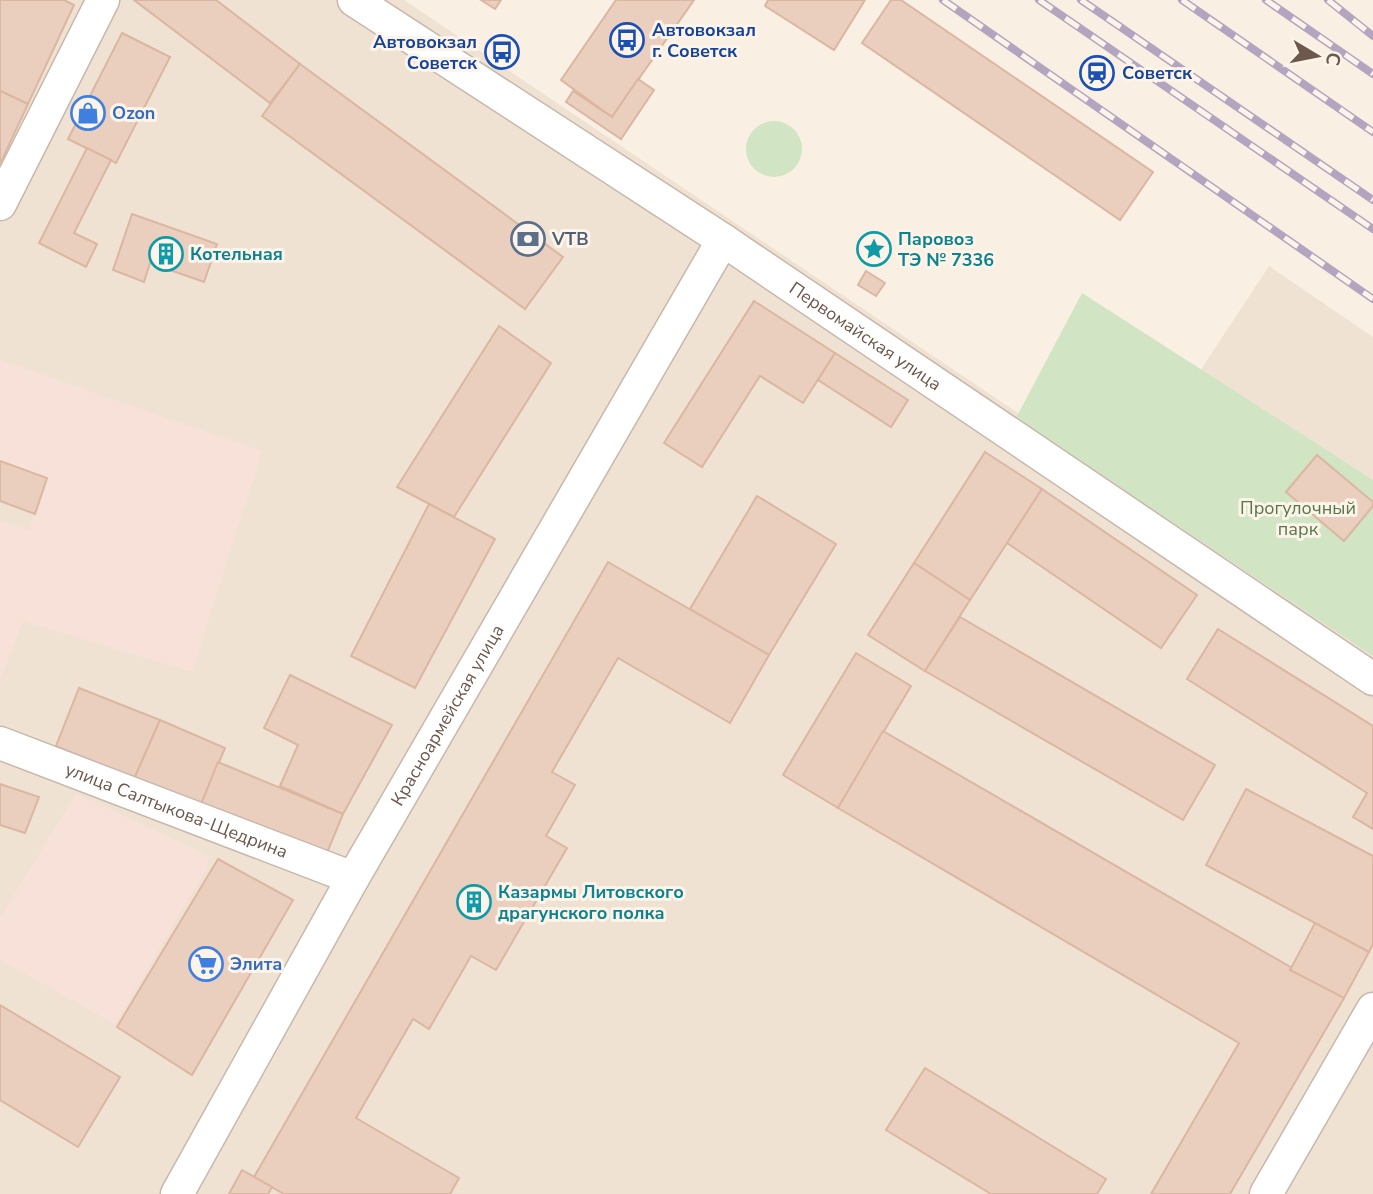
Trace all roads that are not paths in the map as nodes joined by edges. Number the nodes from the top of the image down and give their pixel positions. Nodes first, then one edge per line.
1 (103, 0) edge
2 (354, 0) edge
3 (0, 204) edge
4 (723, 240) junction
5 (1373, 679) edge
6 (0, 743) edge
7 (353, 878) junction
8 (1373, 1009) edge
9 (177, 1194) edge
10 (1266, 1194) edge

1 - 3 street
2 - 4 street, Первомайская улица
4 - 5 street, Первомайская улица
4 - 7 street, Красноармейская улица
6 - 7 street, улица Салтыкова-Щедрина
7 - 9 street, Красноармейская улица
8 - 10 street

